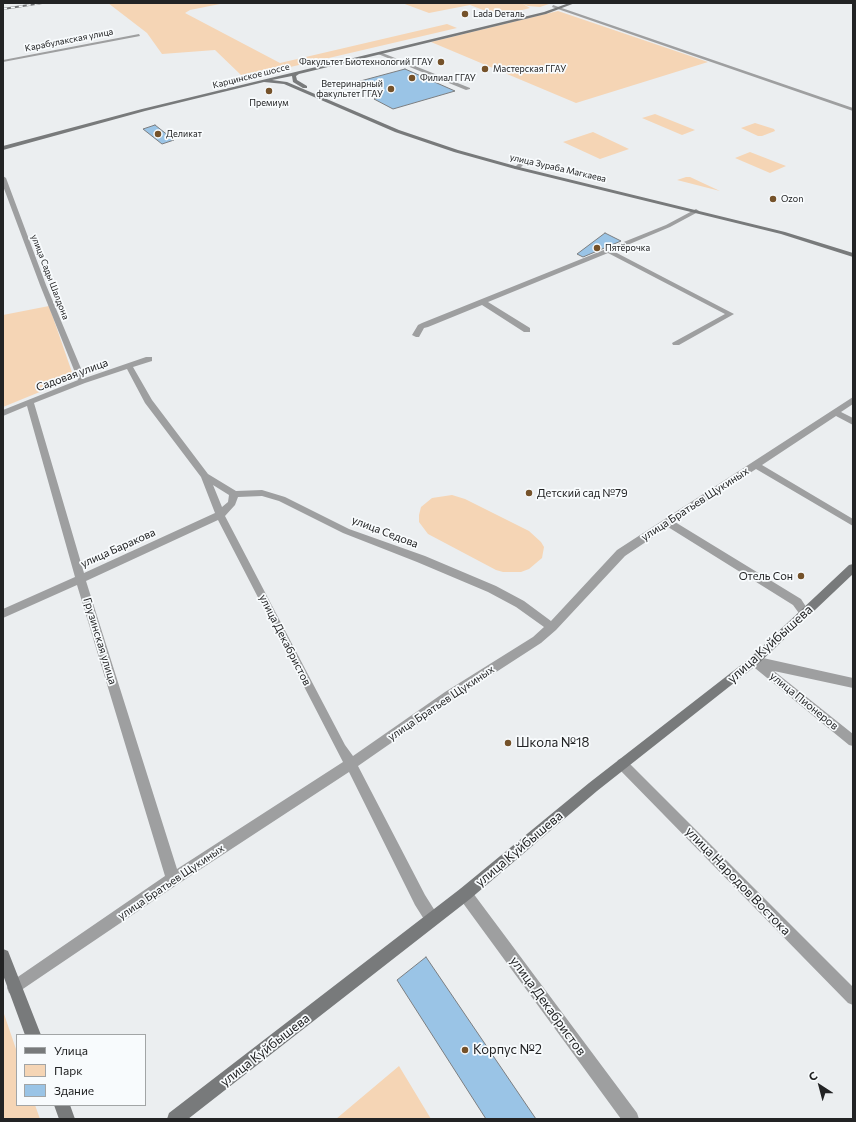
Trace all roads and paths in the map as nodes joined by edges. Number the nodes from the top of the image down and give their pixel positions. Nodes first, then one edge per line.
1 (562, 3) edge
2 (573, 3) edge
3 (553, 6) junction
4 (560, 8) junction
5 (139, 34) dead end
6 (380, 53) junction
7 (3, 61) edge
8 (288, 72) junction
9 (297, 73) junction
10 (271, 76) junction
11 (283, 76) junction
12 (265, 81) junction
13 (294, 82) junction
14 (286, 83) junction
15 (468, 89) dead end
16 (853, 110) edge
17 (3, 143) edge
18 (3, 148) edge
19 (519, 166) junction
20 (3, 178) edge
21 (696, 210) junction
22 (853, 250) edge
23 (609, 251) junction
24 (853, 255) edge
25 (483, 302) junction
26 (527, 330) dead end
27 (416, 335) dead end
28 (676, 343) dead end
29 (149, 359) dead end
30 (128, 366) junction
31 (82, 381) junction
32 (853, 400) edge
33 (30, 402) junction
34 (835, 412) junction
35 (3, 413) edge
36 (853, 422) edge
37 (755, 465) junction
38 (205, 476) junction
39 (234, 494) junction
40 (220, 515) junction
41 (667, 522) junction
42 (853, 524) edge
43 (853, 568) edge
44 (80, 578) junction
45 (805, 613) junction
46 (3, 614) edge
47 (552, 627) junction
48 (754, 661) junction
49 (853, 683) edge
50 (853, 742) edge
51 (351, 764) junction
52 (622, 764) junction
53 (173, 879) junction
54 (465, 894) junction
55 (432, 920) junction
56 (3, 956) edge
57 (14, 988) junction
58 (853, 998) edge
59 (33, 1034) edge
60 (62, 1106) edge
61 (67, 1119) edge
62 (175, 1119) edge
63 (631, 1119) edge

1 - 3 main road, Карцинское шоссе
2 - 4 main road, Карцинское шоссе
3 - 4 street
3 - 8 main road, Карцинское шоссе
4 - 6 main road, Карцинское шоссе
4 - 16 street
5 - 7 street, Карабулакская улица
6 - 9 main road, Карцинское шоссе
6 - 15 street
8 - 10 main road, Карцинское шоссе
8 - 11 main road
9 - 11 main road, Карцинское шоссе
9 - 13 main road
10 - 11 main road
10 - 17 main road, Карцинское шоссе
11 - 12 main road, Карцинское шоссе
11 - 13 main road, улица Зураба Магкаева
11 - 14 main road
12 - 14 main road, улица Зураба Магкаева
12 - 18 main road, Карцинское шоссе
13 - 19 main road, улица Зураба Магкаева
14 - 19 main road, улица Зураба Магкаева
19 - 21 main road, улица Зураба Магкаева
19 - 22 main road, улица Зураба Магкаева
20 - 31 street, улица Сады Шалдона
21 - 23 street
21 - 24 main road, улица Зураба Магкаева
23 - 25 street
23 - 28 street
25 - 26 street
25 - 27 street
29 - 30 street, Садовая улица
30 - 31 street, Садовая улица
30 - 38 street, улица Декабристов
31 - 33 street, Садовая улица
32 - 34 street, улица Братьев Щукиных
33 - 35 street, Садовая улица
33 - 44 street, Грузинская улица
34 - 36 street
34 - 37 street, улица Братьев Щукиных
37 - 41 street, улица Братьев Щукиных
37 - 42 street
38 - 39 street
38 - 40 street, улица Декабристов
39 - 40 street, улица Баракова
39 - 47 street, улица Седова
40 - 44 street, улица Баракова
40 - 51 street, улица Декабристов
41 - 45 street
41 - 47 street, улица Братьев Щукиных
43 - 45 main road, улица Куйбышева
44 - 46 street, улица Баракова
44 - 53 street, Грузинская улица
45 - 48 main road, улица Куйбышева
47 - 51 street, улица Братьев Щукиных
48 - 49 street
48 - 50 street, улица Пионеров
48 - 52 main road, улица Куйбышева
51 - 53 street, улица Братьев Щукиных
51 - 55 street, улица Декабристов
52 - 54 main road, улица Куйбышева
52 - 58 street, улица Народов Востока
53 - 57 street, улица Братьев Щукиных
54 - 55 main road, улица Куйбышева
54 - 63 street, улица Декабристов
55 - 62 main road, улица Куйбышева
56 - 57 main road
57 - 59 main road
60 - 61 main road

